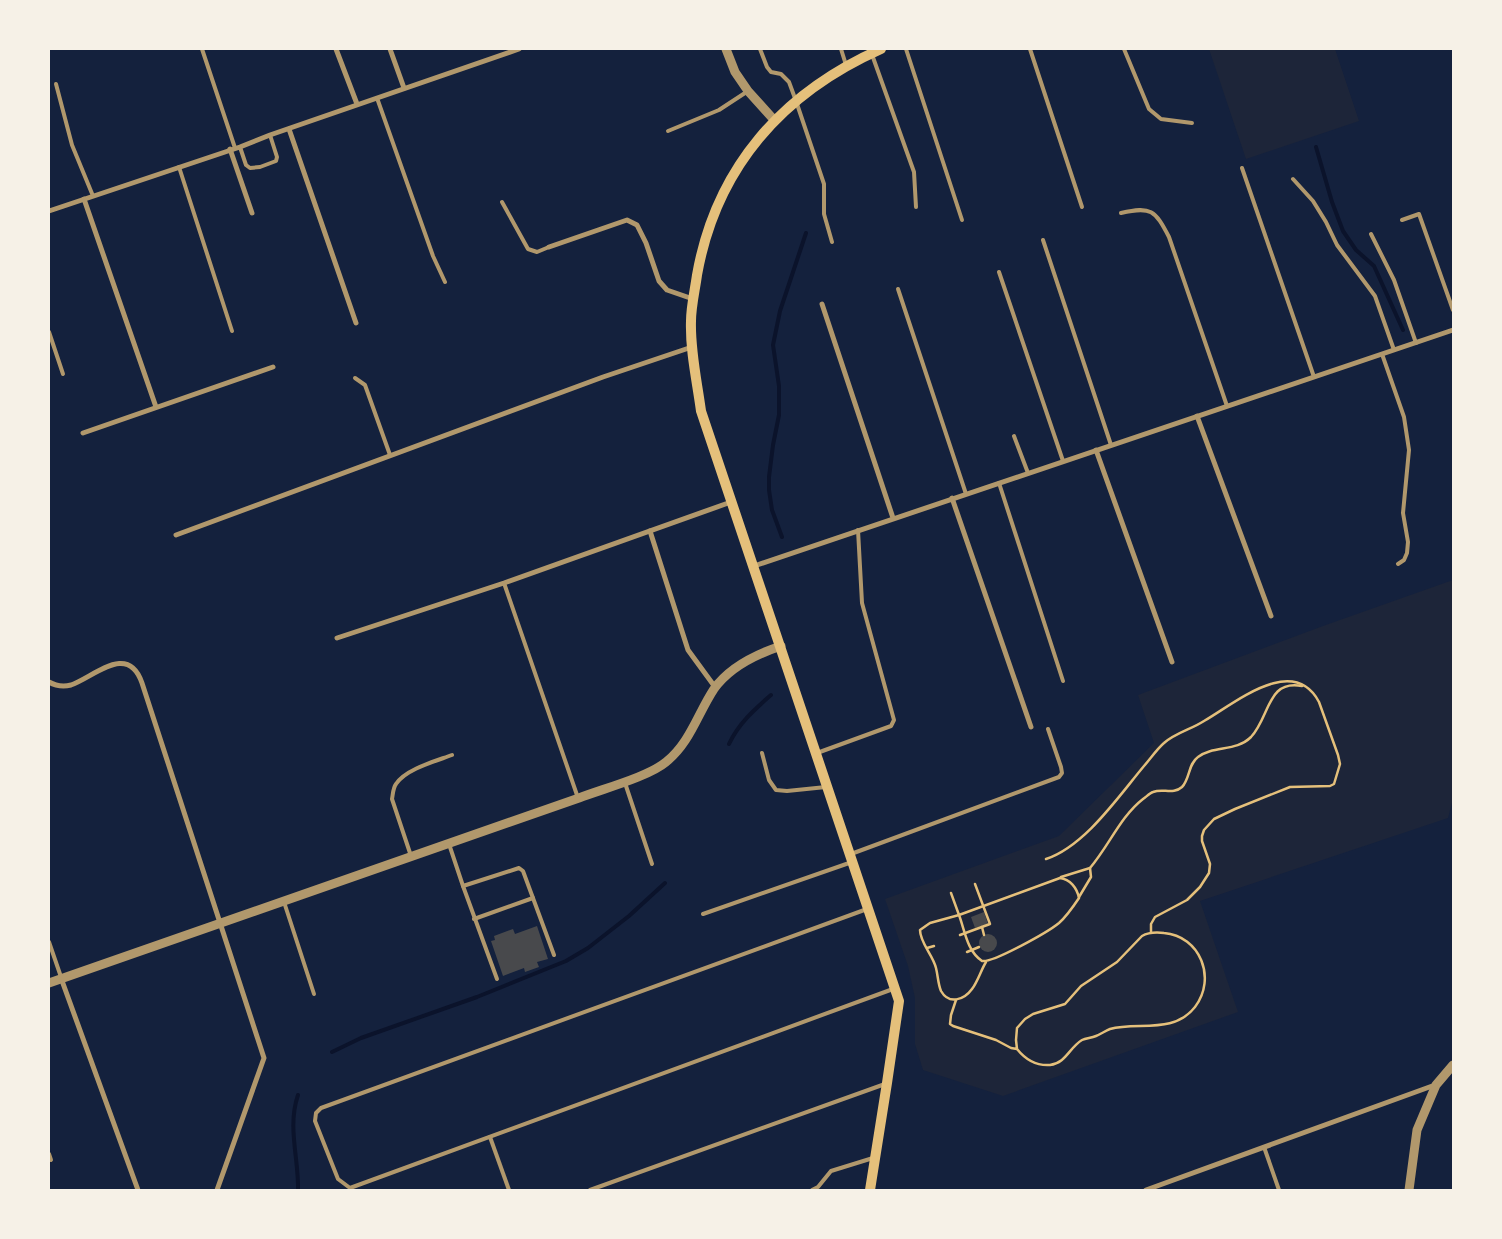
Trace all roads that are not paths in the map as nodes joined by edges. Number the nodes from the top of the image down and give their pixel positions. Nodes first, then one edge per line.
1 (202, 49) edge
2 (336, 49) edge
3 (390, 49) edge
4 (518, 49) edge
5 (726, 49) edge
6 (760, 49) edge
7 (840, 49) edge
8 (906, 49) edge
9 (1030, 49) edge
10 (1124, 49) edge
11 (875, 50) edge
12 (846, 65) junction
13 (56, 84) dead end
14 (404, 88) junction
15 (748, 91) junction
16 (377, 98) junction
17 (796, 102) junction
18 (357, 104) junction
19 (775, 121) junction
20 (1192, 123) dead end
21 (289, 129) junction
22 (668, 131) dead end
23 (270, 135) junction
24 (235, 148) junction
25 (179, 167) junction
26 (1242, 168) dead end
27 (1293, 179) dead end
28 (93, 196) junction
29 (84, 199) junction
30 (502, 202) dead end
31 (916, 207) dead end
32 (1082, 207) dead end
33 (49, 210) edge
34 (252, 213) dead end
35 (1121, 213) dead end
36 (962, 220) dead end
37 (1402, 220) dead end
38 (1371, 234) dead end
39 (1042, 240) dead end
40 (832, 242) dead end
41 (549, 247) joint
42 (999, 272) dead end
43 (445, 282) dead end
44 (898, 289) dead end
45 (693, 299) junction
46 (822, 304) dead end
47 (1453, 310) edge
48 (356, 323) dead end
49 (1453, 330) edge
50 (232, 331) dead end
51 (49, 332) edge
52 (1416, 343) junction
53 (692, 346) junction
54 (1394, 350) junction
55 (1382, 354) junction
56 (273, 367) dead end
57 (63, 374) dead end
58 (1314, 377) junction
59 (355, 378) dead end
60 (1227, 406) junction
61 (156, 407) junction
62 (1196, 416) junction
63 (83, 433) dead end
64 (1014, 436) dead end
65 (1111, 445) junction
66 (1096, 450) junction
67 (390, 455) junction
68 (1063, 461) junction
69 (1028, 473) junction
70 (999, 483) junction
71 (966, 494) junction
72 (952, 498) junction
73 (732, 502) junction
74 (893, 518) junction
75 (858, 530) junction
76 (650, 531) junction
77 (176, 536) dead end
78 (1398, 564) dead end
79 (754, 566) junction
80 (504, 583) junction
81 (1271, 616) dead end
82 (337, 638) dead end
83 (781, 646) junction
84 (1172, 662) dead end
85 (1063, 681) dead end
86 (49, 682) edge
87 (715, 688) junction
88 (1031, 728) dead end
89 (1048, 729) dead end
90 (762, 754) dead end
91 (816, 754) junction
92 (452, 755) dead end
93 (624, 781) junction
94 (828, 786) junction
95 (578, 798) junction
96 (449, 843) junction
97 (411, 856) junction
98 (850, 858) junction
99 (652, 864) dead end
100 (463, 886) junction
101 (533, 898) junction
102 (284, 901) junction
103 (868, 908) junction
104 (703, 914) dead end
105 (474, 919) junction
106 (219, 923) junction
107 (49, 942) edge
108 (554, 955) dead end
109 (61, 978) junction
110 (497, 979) dead end
111 (49, 983) edge
112 (896, 988) junction
113 (314, 994) dead end
114 (1453, 1064) edge
115 (887, 1083) junction
116 (1436, 1085) junction
117 (490, 1137) junction
118 (1264, 1147) junction
119 (49, 1154) edge
120 (875, 1158) junction
121 (51, 1160) dead end
122 (138, 1190) edge
123 (217, 1190) edge
124 (509, 1190) edge
125 (590, 1190) edge
126 (812, 1190) edge
127 (870, 1190) edge
128 (1146, 1190) edge
129 (1279, 1190) edge
130 (1409, 1190) edge

1 - 24 lane
2 - 18 street
3 - 14 street
4 - 14 street
5 - 15 street
6 - 17 lane
7 - 12 lane
8 - 36 lane
9 - 32 lane
10 - 20 lane
11 - 12 main road
11 - 31 lane
12 - 17 main road
13 - 28 lane
14 - 16 street
15 - 19 street
15 - 22 lane
16 - 18 street
16 - 43 lane
17 - 19 main road
17 - 40 lane
18 - 21 street
19 - 45 main road
21 - 23 street
21 - 48 street
23 - 24 street
23 - 24 lane
24 - 25 street
24 - 34 street
25 - 28 street
25 - 50 lane
26 - 58 lane
27 - 54 lane
28 - 29 street
29 - 33 street
29 - 61 street
30 - 41 lane
35 - 60 lane
37 - 47 lane
38 - 52 lane
39 - 65 lane
41 - 45 street
42 - 68 lane
44 - 71 lane
45 - 53 main road
46 - 74 street
49 - 52 street
51 - 57 lane
52 - 54 street
53 - 67 street
53 - 73 main road
54 - 55 street
55 - 58 street
55 - 78 lane
56 - 61 street
58 - 60 street
59 - 67 lane
60 - 62 street
61 - 63 street
62 - 65 street
62 - 81 street
64 - 69 lane
65 - 66 street
66 - 68 street
66 - 84 street
67 - 77 street
68 - 69 street
69 - 70 street
70 - 71 street
70 - 85 lane
71 - 72 street
72 - 74 street
72 - 88 street
73 - 76 street
73 - 79 main road
74 - 75 street
75 - 79 street
75 - 91 lane
76 - 80 street
76 - 87 street
79 - 83 main road
80 - 82 street
80 - 95 lane
83 - 87 street
83 - 91 main road
86 - 106 street
87 - 93 street
89 - 98 lane
90 - 94 lane
91 - 94 main road
92 - 97 lane
93 - 95 street
93 - 99 lane
94 - 98 main road
95 - 96 street
96 - 97 street
96 - 100 lane
97 - 102 street
98 - 103 main road
98 - 104 lane
100 - 101 lane
100 - 105 lane
101 - 105 lane
101 - 108 lane
102 - 106 street
102 - 113 lane
103 - 112 main road
103 - 117 lane
105 - 110 lane
106 - 109 street
106 - 123 street
107 - 109 lane
109 - 111 street
109 - 122 street
112 - 115 main road
112 - 117 lane
114 - 116 street
115 - 120 main road
115 - 125 lane
116 - 118 street
116 - 130 street
117 - 124 lane
118 - 128 street
118 - 129 lane
119 - 121 lane
120 - 126 lane
120 - 127 main road

